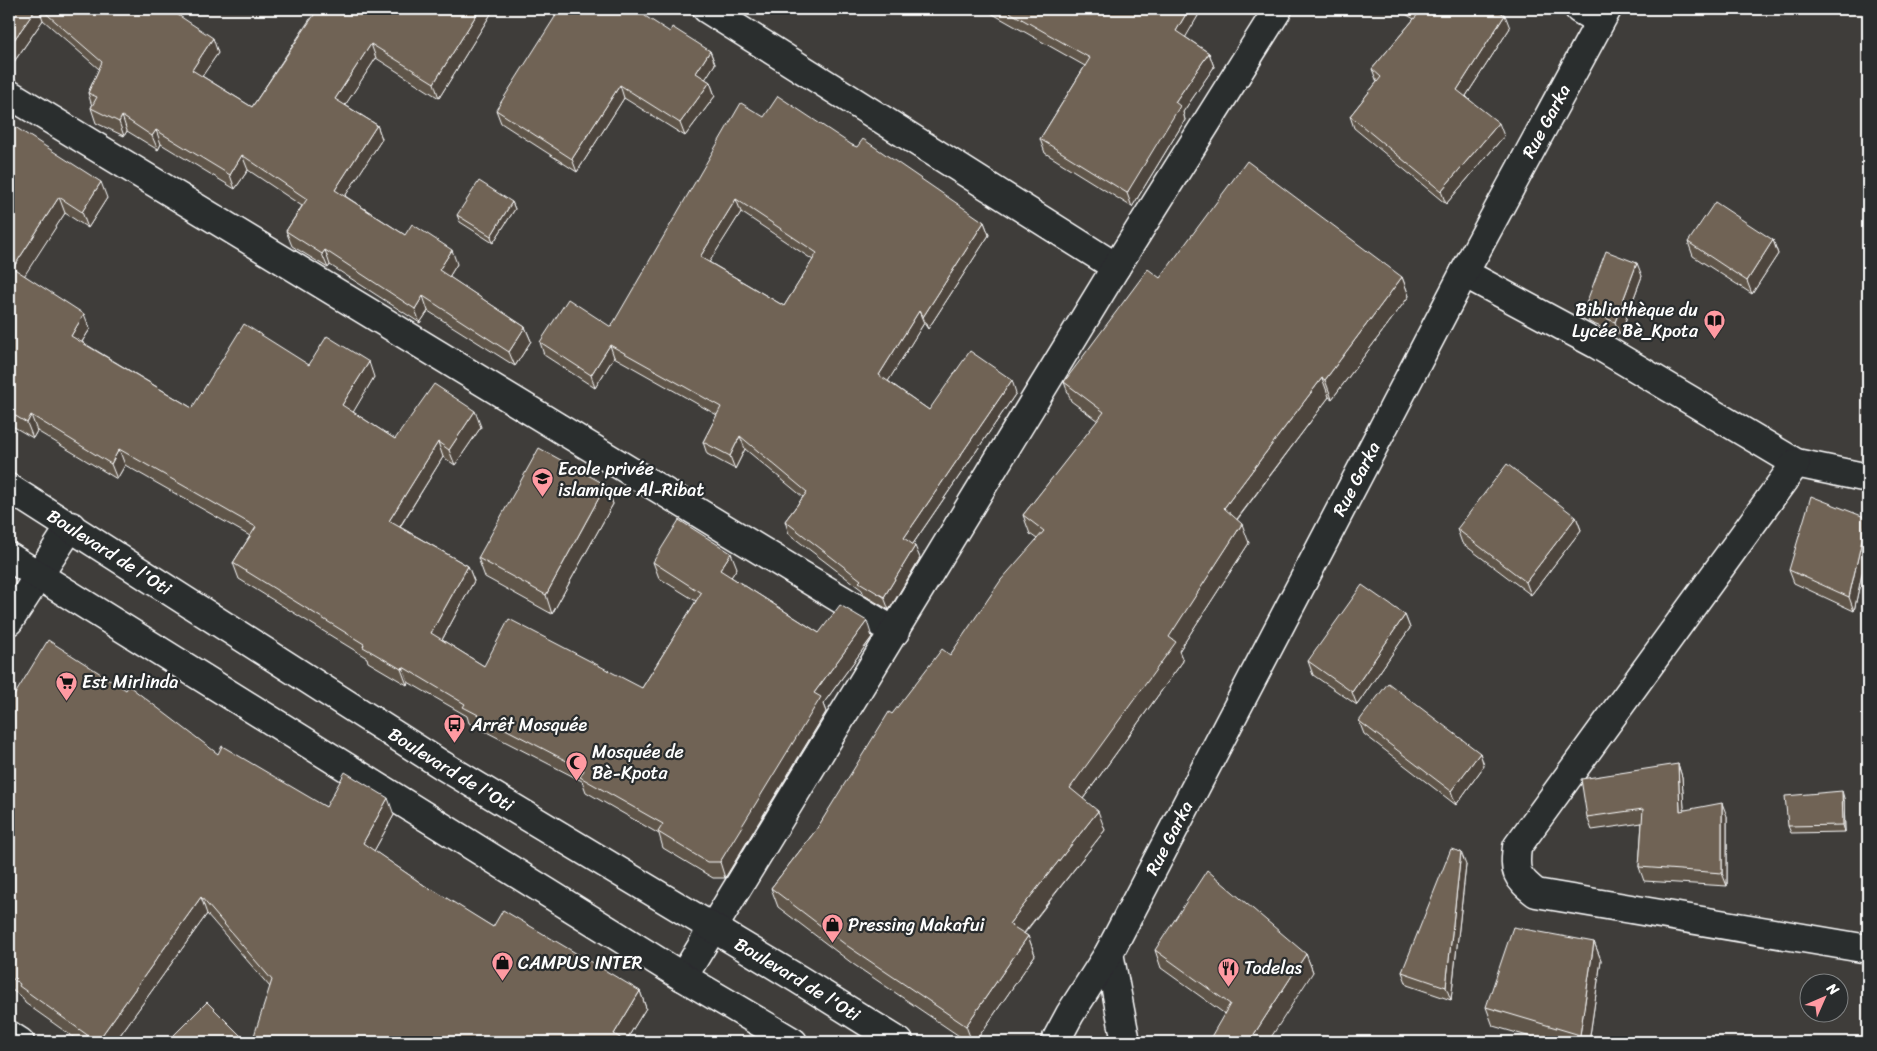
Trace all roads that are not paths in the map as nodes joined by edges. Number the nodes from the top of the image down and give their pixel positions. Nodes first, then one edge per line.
1 (707, 9) edge
2 (1278, 9) edge
3 (1595, 13) edge
4 (9, 94) edge
5 (1116, 267) junction
6 (1464, 273) junction
7 (1796, 463) junction
8 (1868, 478) edge
9 (9, 488) edge
10 (71, 526) junction
11 (9, 557) edge
12 (39, 576) junction
13 (9, 621) edge
14 (895, 632) junction
15 (714, 928) junction
16 (1868, 949) edge
17 (1109, 953) junction
18 (683, 977) junction
19 (9, 1035) edge
20 (20, 1042) edge
21 (793, 1042) edge
22 (898, 1042) edge
23 (1055, 1042) edge
24 (1126, 1042) edge

1 - 5 street
2 - 5 street
3 - 6 street, Rue Garka
4 - 14 street
5 - 14 street
6 - 7 street
6 - 17 street, Rue Garka
7 - 8 street
7 - 16 street
9 - 10 street, Boulevard de l'Oti
10 - 12 street
10 - 15 street, Boulevard de l'Oti
11 - 12 street
12 - 13 street
12 - 18 street
14 - 15 street
15 - 18 street
15 - 22 street, Boulevard de l'Oti
17 - 23 street, Rue Garka
17 - 24 street
18 - 21 street
19 - 20 street

